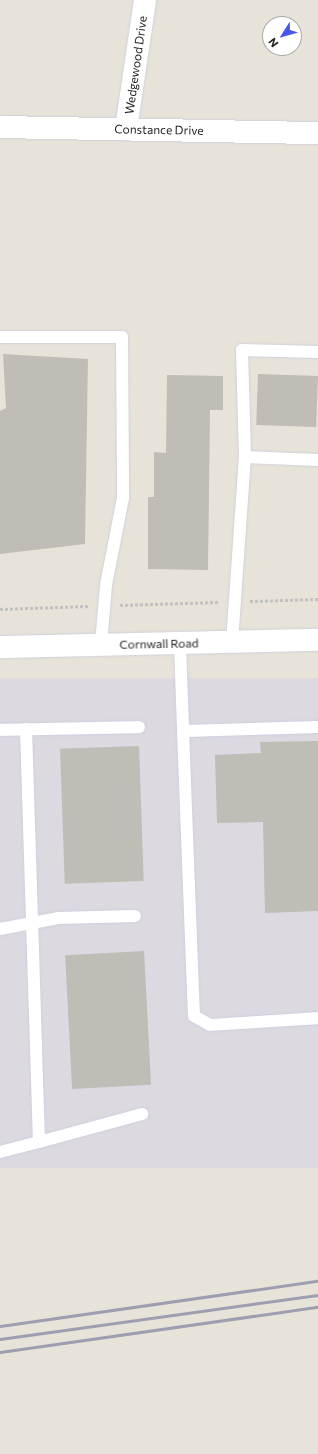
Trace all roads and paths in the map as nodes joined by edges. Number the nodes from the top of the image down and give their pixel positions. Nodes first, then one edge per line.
1 (145, 0) edge
2 (0, 127) edge
3 (126, 129) junction
4 (318, 133) edge
5 (0, 337) edge
6 (318, 352) edge
7 (245, 457) junction
8 (318, 460) edge
9 (318, 599) edge
10 (235, 602) junction
11 (104, 606) junction
12 (0, 609) edge
13 (318, 640) edge
14 (232, 642) junction
15 (180, 643) junction
16 (101, 645) junction
17 (0, 647) edge
18 (139, 727) dead end
19 (318, 727) edge
20 (26, 729) junction
21 (0, 730) edge
22 (184, 731) junction
23 (135, 916) dead end
24 (32, 923) junction
25 (0, 929) edge
26 (318, 1018) edge
27 (142, 1114) dead end
28 (39, 1142) junction
29 (0, 1152) edge

1 - 3 street, Wedgewood Drive
2 - 3 street, Constance Drive
3 - 4 street, Constance Drive
5 - 11 lane
6 - 7 lane
7 - 8 lane
7 - 10 lane
9 - 10 path
10 - 11 path
10 - 14 lane
11 - 12 path
11 - 16 lane
13 - 14 street, Cornwall Road
14 - 15 street, Cornwall Road
15 - 16 street, Cornwall Road
15 - 22 lane
16 - 17 street, Cornwall Road
18 - 20 lane
19 - 22 lane
20 - 21 lane
20 - 24 lane
22 - 26 lane
23 - 24 lane
24 - 25 lane
24 - 28 lane
27 - 28 lane
28 - 29 lane

